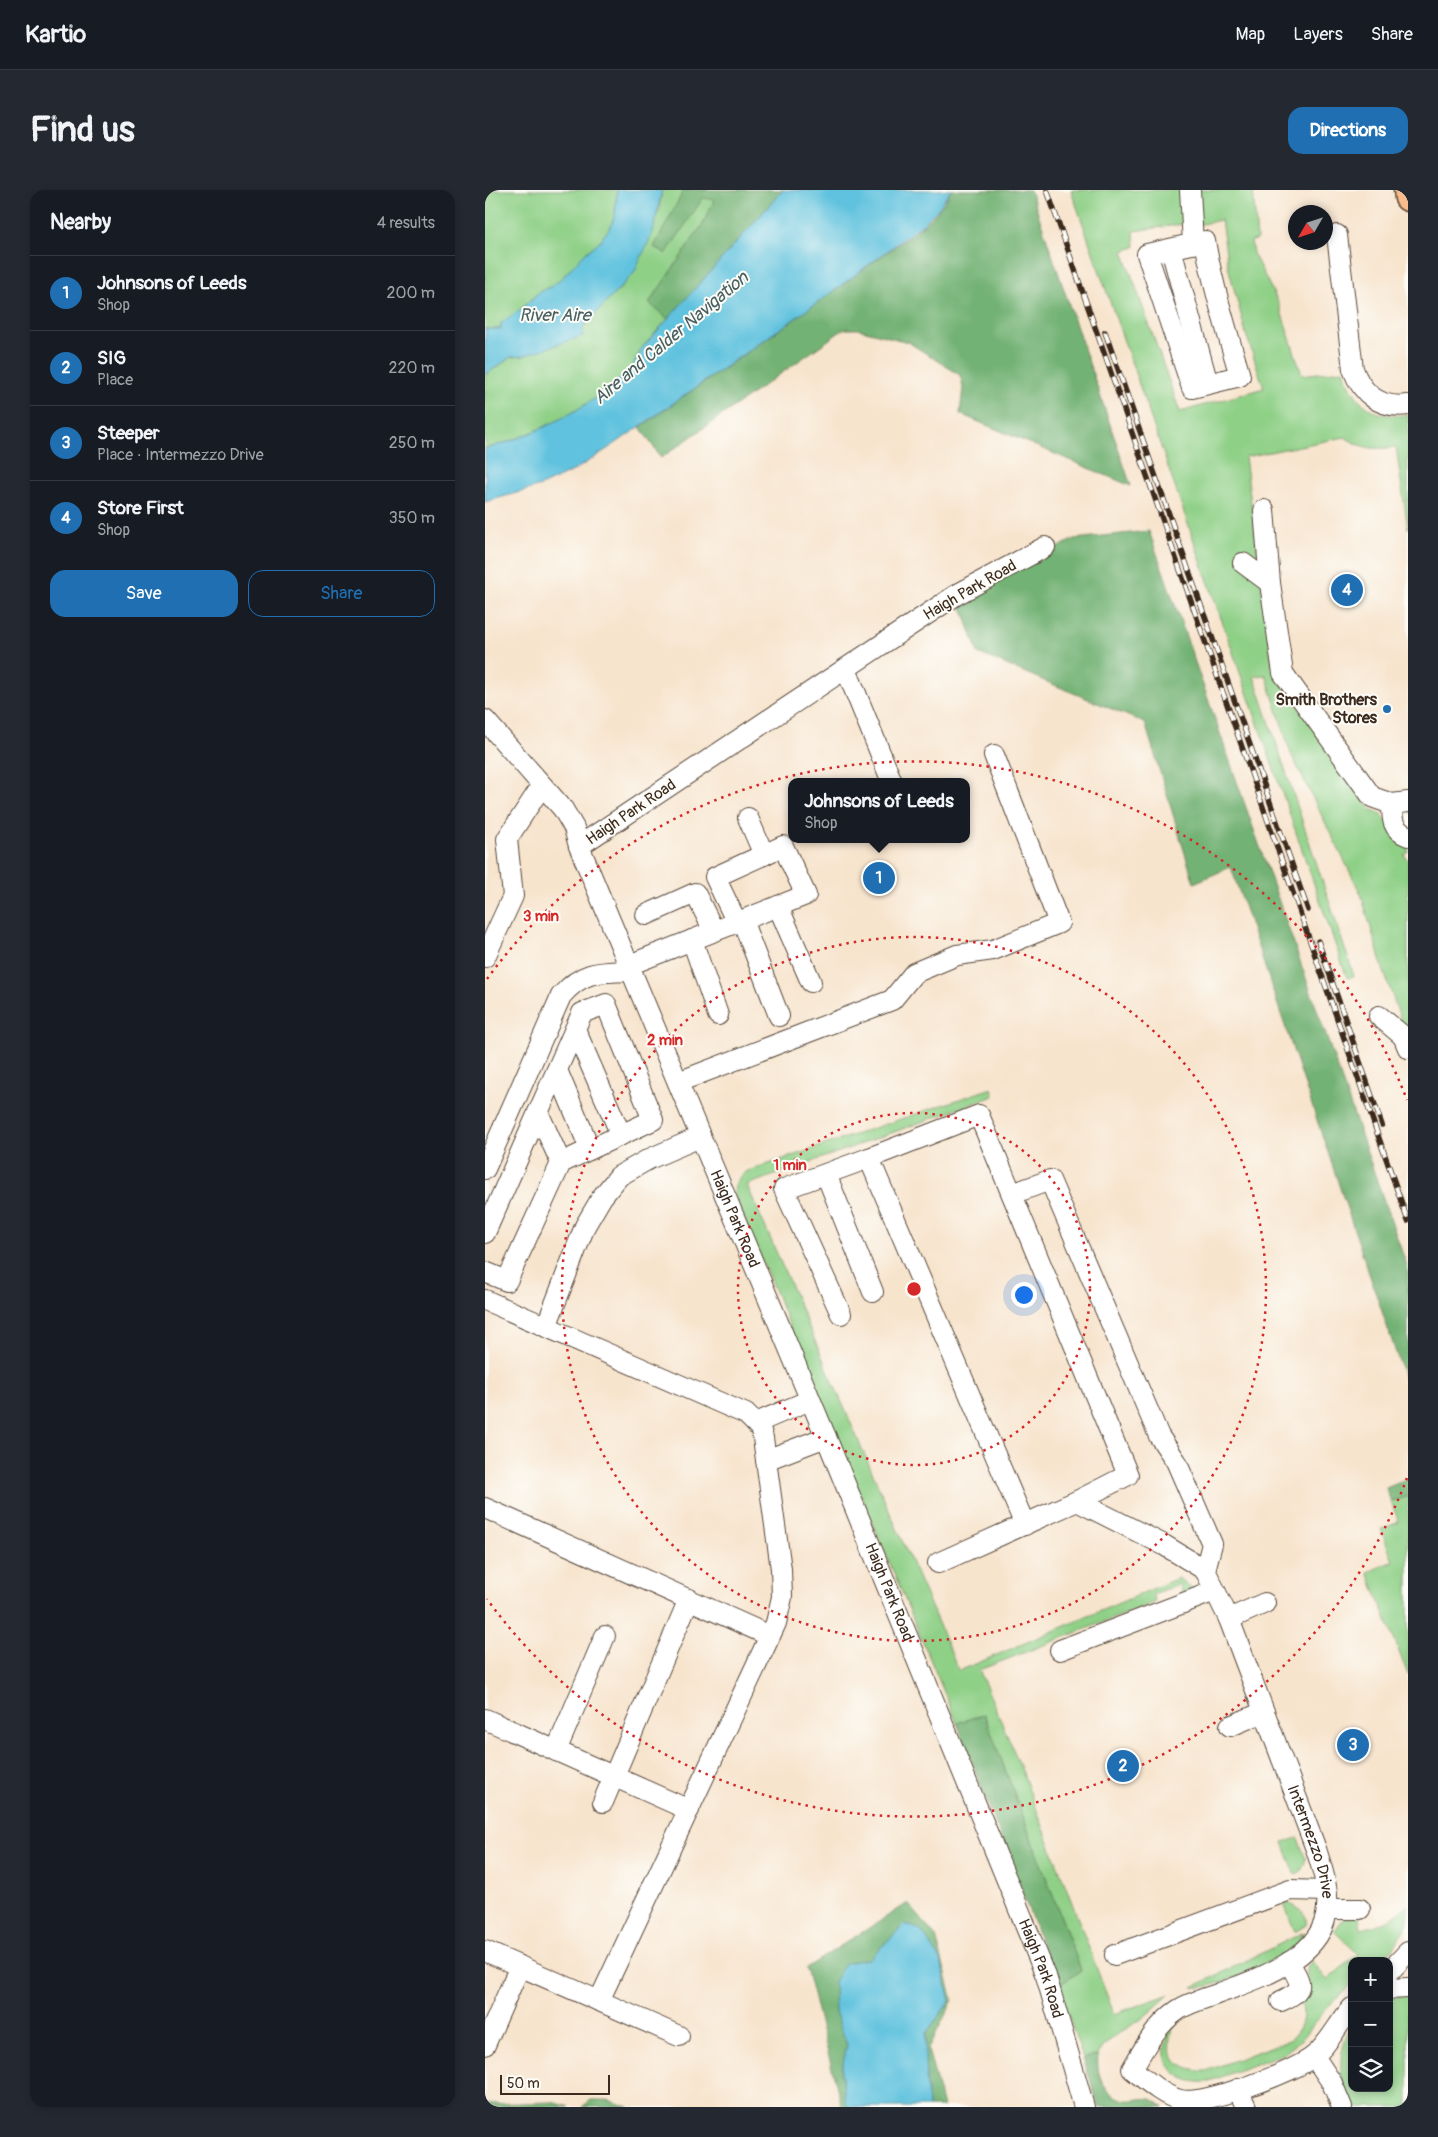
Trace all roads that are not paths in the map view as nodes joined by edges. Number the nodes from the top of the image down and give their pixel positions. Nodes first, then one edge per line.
1 (1190, 190) edge
2 (1407, 190) edge
3 (1408, 198) edge
4 (1337, 235) dead end
5 (1193, 244) junction
6 (1408, 405) edge
7 (1264, 510) dead end
8 (1045, 547) dead end
9 (1243, 564) dead end
10 (1270, 583) junction
11 (845, 668) junction
12 (485, 720) edge
13 (994, 755) dead end
14 (890, 778) edge
15 (541, 787) junction
16 (1400, 803) edge
17 (748, 818) dead end
18 (1408, 836) edge
19 (579, 846) junction
20 (764, 855) junction
21 (779, 906) junction
22 (646, 915) dead end
23 (740, 922) junction
24 (715, 931) junction
25 (692, 940) junction
26 (485, 957) edge
27 (630, 968) junction
28 (811, 982) dead end
29 (559, 1002) junction
30 (718, 1015) dead end
31 (779, 1016) dead end
32 (1379, 1016) dead end
33 (578, 1021) junction
34 (1408, 1048) edge
35 (557, 1070) junction
36 (677, 1082) junction
37 (538, 1112) junction
38 (621, 1135) junction
39 (700, 1137) junction
40 (590, 1149) junction
41 (869, 1158) junction
42 (561, 1163) junction
43 (485, 1169) edge
44 (826, 1174) junction
45 (1011, 1194) junction
46 (485, 1233) edge
47 (485, 1272) edge
48 (873, 1292) dead end
49 (485, 1300) edge
50 (841, 1314) dead end
51 (546, 1327) junction
52 (810, 1400) junction
53 (756, 1423) junction
54 (826, 1437) junction
55 (766, 1460) junction
56 (1077, 1501) junction
57 (485, 1508) edge
58 (1025, 1524) junction
59 (938, 1563) dead end
60 (1205, 1570) junction
61 (1215, 1591) junction
62 (689, 1599) junction
63 (1265, 1604) dead end
64 (1229, 1619) junction
65 (605, 1636) dead end
66 (770, 1636) junction
67 (1059, 1650) dead end
68 (1265, 1712) junction
69 (485, 1719) edge
70 (1231, 1726) dead end
71 (556, 1751) junction
72 (614, 1777) junction
73 (603, 1802) dead end
74 (689, 1810) junction
75 (1327, 1900) junction
76 (1360, 1909) dead end
77 (485, 1951) edge
78 (1408, 1952) edge
79 (1115, 1955) dead end
80 (1289, 1962) junction
81 (520, 1966) junction
82 (1393, 1968) edge
83 (1408, 1988) edge
84 (1393, 1989) edge
85 (1281, 2000) dead end
86 (599, 2001) junction
87 (1348, 2013) edge
88 (679, 2036) dead end
89 (485, 2045) edge
90 (1314, 2056) junction
91 (1242, 2098) edge
92 (1085, 2107) edge
93 (1342, 2107) edge

1 - 5 street
2 - 3 main road
4 - 6 street
5 - 5 street
7 - 10 street
8 - 11 street, Haigh Park Road
9 - 10 street
10 - 16 street
11 - 14 street
11 - 19 street, Haigh Park Road
12 - 15 street
13 - 36 street
15 - 19 street
15 - 26 street
16 - 18 street
17 - 20 street
19 - 27 street, Haigh Park Road
20 - 21 street
20 - 23 street
21 - 23 street
21 - 28 street
22 - 24 street
23 - 24 street
23 - 31 street
24 - 25 street
25 - 27 street
25 - 30 street
27 - 29 street
27 - 36 street, Haigh Park Road
29 - 33 street
29 - 43 street
32 - 34 street
33 - 35 street
33 - 38 street
33 - 38 street
35 - 37 street
35 - 40 street
36 - 39 street, Haigh Park Road
37 - 42 street
37 - 46 street
38 - 40 street
39 - 51 street
39 - 52 street, Haigh Park Road
40 - 42 street
41 - 44 street
41 - 45 street
41 - 58 street
42 - 47 street
44 - 48 street
44 - 50 street
45 - 56 street
45 - 60 street
49 - 51 street
51 - 53 street
52 - 53 street
52 - 54 street, Haigh Park Road
53 - 55 street
54 - 55 street
54 - 92 street, Haigh Park Road
55 - 66 street
56 - 58 street
56 - 60 street
57 - 62 street
58 - 59 street
60 - 61 street, Intermezzo Drive
61 - 64 street, Intermezzo Drive
61 - 67 street
62 - 66 street
62 - 72 street
63 - 64 street
64 - 68 street, Intermezzo Drive
65 - 71 street
66 - 74 street
68 - 70 street
68 - 75 street, Intermezzo Drive
69 - 71 street
71 - 72 street
72 - 73 street
72 - 74 street
74 - 86 street
75 - 76 street
75 - 79 street
75 - 80 street, Intermezzo Drive
77 - 81 street
78 - 82 street
80 - 85 street
80 - 91 street, Intermezzo Drive
81 - 86 street
81 - 89 street
83 - 84 street
86 - 88 street
87 - 90 street, Intermezzo Drive
90 - 91 street, Intermezzo Drive
90 - 93 street

